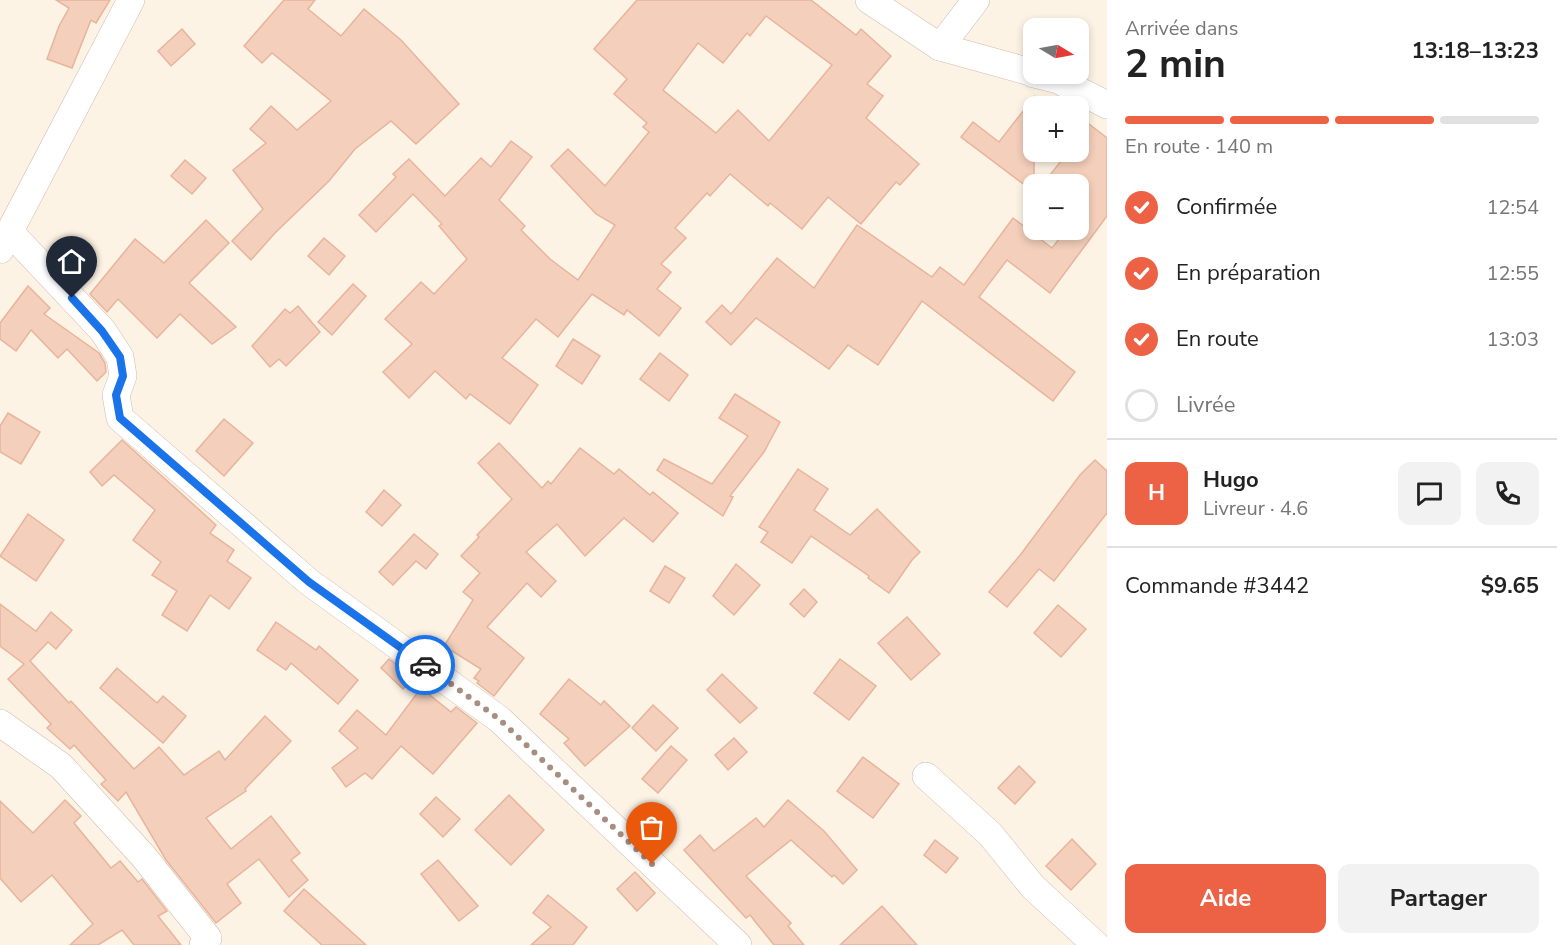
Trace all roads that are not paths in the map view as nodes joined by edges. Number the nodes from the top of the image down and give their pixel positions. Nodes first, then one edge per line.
1 (131, 0) edge
2 (869, 0) edge
3 (976, 0) edge
4 (940, 47) junction
5 (1023, 70) edge
6 (1066, 84) edge
7 (1107, 105) edge
8 (5, 241) edge
9 (0, 723) edge
10 (926, 776) dead end
11 (203, 945) edge
12 (738, 945) edge
13 (1096, 945) edge

1 - 8 street
2 - 4 street
3 - 4 street
4 - 5 street
6 - 7 street
8 - 12 street
9 - 11 street
10 - 13 street

